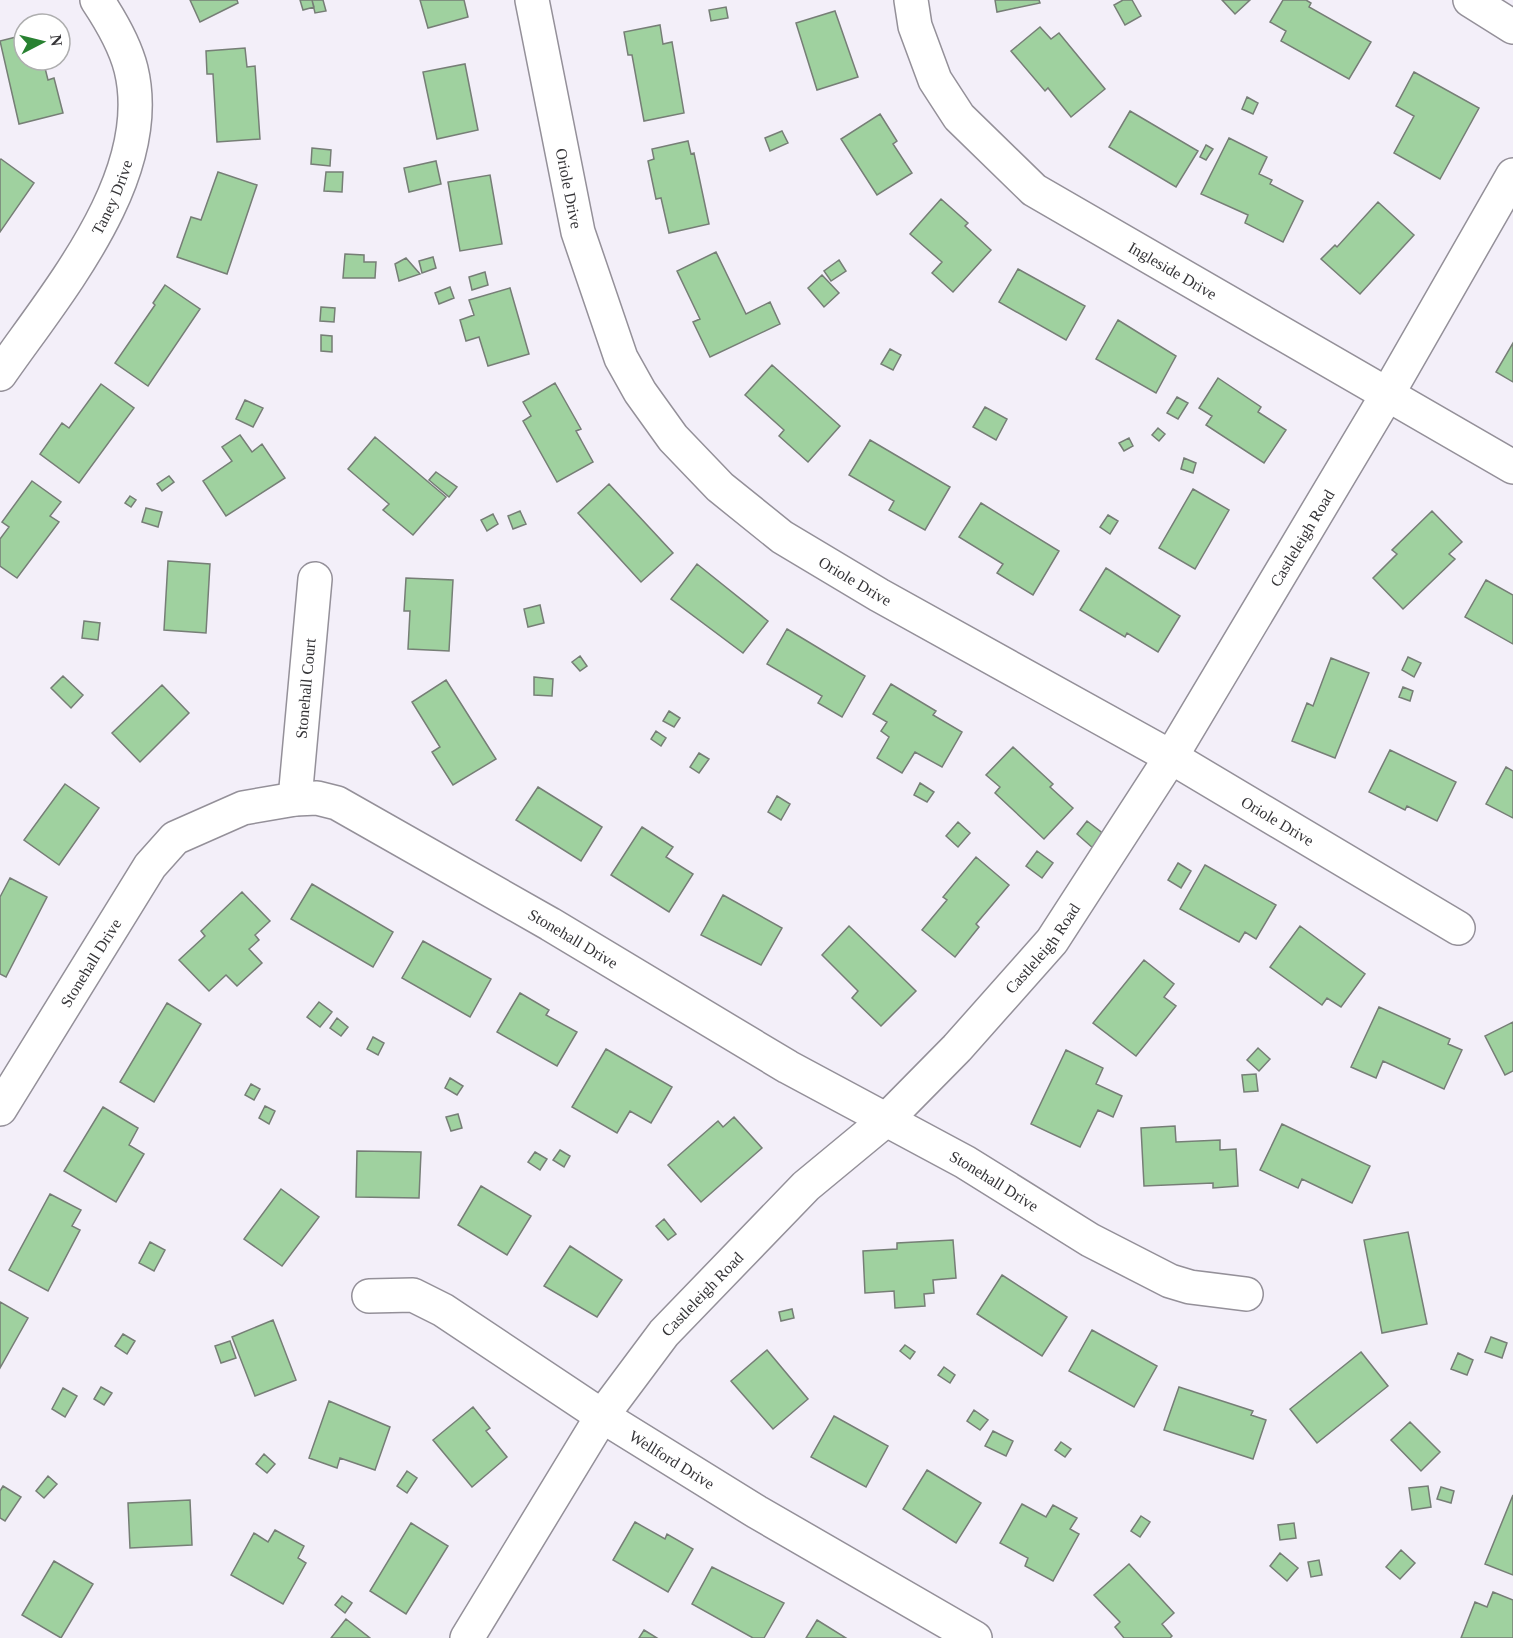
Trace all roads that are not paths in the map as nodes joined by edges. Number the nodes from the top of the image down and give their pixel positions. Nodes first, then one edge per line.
1 (97, 0) edge
2 (532, 0) edge
3 (910, 0) edge
4 (1470, 0) edge
5 (1513, 27) edge
6 (1513, 175) edge
7 (0, 374) edge
8 (1387, 395) junction
9 (1513, 467) edge
10 (315, 579) dead end
11 (1171, 757) junction
12 (295, 799) junction
13 (1458, 928) dead end
14 (0, 1109) edge
15 (887, 1119) junction
16 (1246, 1294) dead end
17 (369, 1296) dead end
18 (602, 1416) junction
19 (467, 1638) edge
20 (975, 1638) edge

1 - 7 street, Taney Drive
2 - 11 street, Oriole Drive
3 - 8 street, Ingleside Drive
4 - 5 street
6 - 8 street, Castleleigh Road
8 - 9 street, Ingleside Drive
8 - 11 street, Castleleigh Road
10 - 12 street, Stonehall Court
11 - 13 street, Oriole Drive
11 - 15 street, Castleleigh Road
12 - 14 street, Stonehall Drive
12 - 15 street, Stonehall Drive
15 - 16 street, Stonehall Drive
15 - 18 street, Castleleigh Road
17 - 18 street, Wellford Drive
18 - 19 street, Castleleigh Road
18 - 20 street, Wellford Drive

